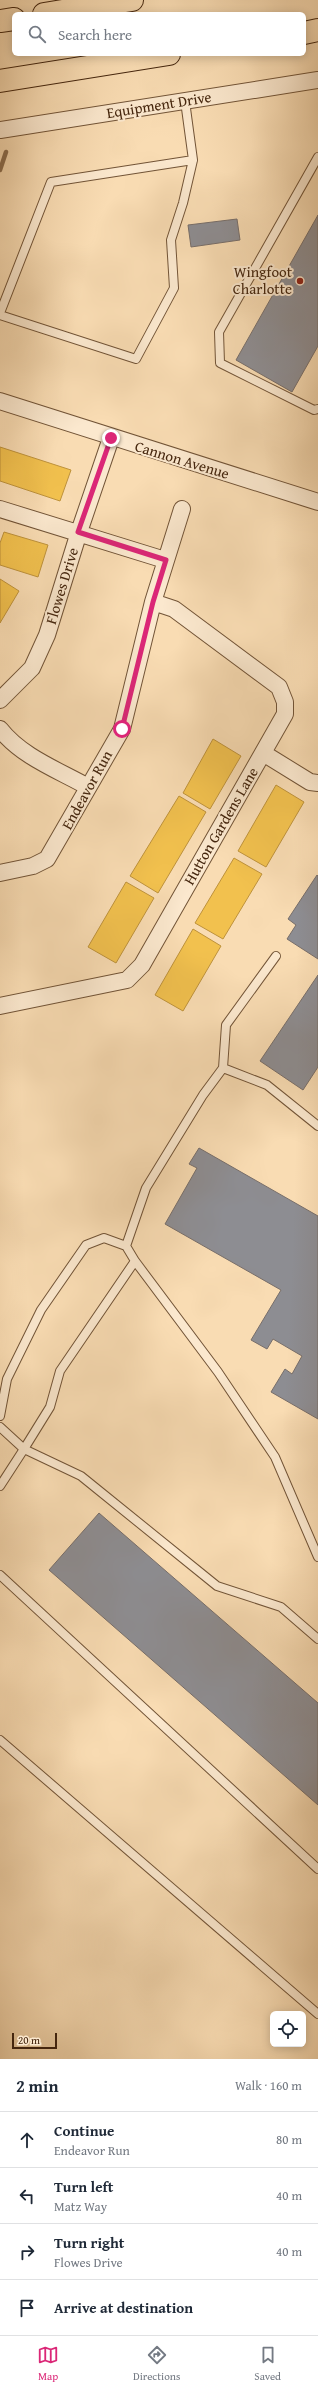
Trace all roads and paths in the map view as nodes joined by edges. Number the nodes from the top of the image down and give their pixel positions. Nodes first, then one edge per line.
1 (132, 0) edge
2 (57, 12) edge
3 (12, 19) edge
4 (0, 21) edge
5 (318, 30) edge
6 (306, 33) edge
7 (156, 56) edge
8 (318, 80) edge
9 (0, 81) edge
10 (185, 101) junction
11 (0, 130) edge
12 (318, 156) edge
13 (192, 160) junction
14 (0, 314) edge
15 (0, 401) edge
16 (318, 409) edge
17 (111, 438) junction
18 (318, 502) edge
19 (0, 509) edge
20 (182, 509) dead end
21 (78, 532) junction
22 (166, 560) junction
23 (153, 602) junction
24 (0, 700) edge
25 (0, 729) edge
26 (263, 753) junction
27 (318, 783) edge
28 (88, 787) junction
29 (0, 873) edge
30 (276, 956) dead end
31 (0, 1006) edge
32 (223, 1068) junction
33 (318, 1126) edge
34 (126, 1246) junction
35 (135, 1261) junction
36 (0, 1416) edge
37 (0, 1427) edge
38 (24, 1449) junction
39 (0, 1486) edge
40 (318, 1557) edge
41 (0, 1575) edge
42 (318, 1639) edge
43 (0, 1740) edge
44 (318, 1869) edge
45 (318, 2014) edge

1 - 2 highway
3 - 4 highway
5 - 6 highway
7 - 9 highway
8 - 10 street, Equipment Drive
10 - 11 street, Equipment Drive
10 - 13 lane
12 - 16 lane
13 - 14 lane
13 - 14 lane
15 - 17 street, Cannon Avenue
17 - 18 street, Cannon Avenue
17 - 21 street, Flowes Drive
19 - 21 street
20 - 22 street, Endeavor Run
21 - 22 street
21 - 24 street, Flowes Drive
22 - 23 street, Endeavor Run
23 - 26 street, Hutton Gardens Lane
23 - 28 street, Endeavor Run
25 - 28 street
26 - 27 street
26 - 31 street, Hutton Gardens Lane
28 - 29 street, Endeavor Run
30 - 32 lane
32 - 33 lane
32 - 34 lane
34 - 35 lane
34 - 36 lane
35 - 38 lane
35 - 40 lane
37 - 38 lane
38 - 39 lane
38 - 42 lane
41 - 44 lane
43 - 45 lane

